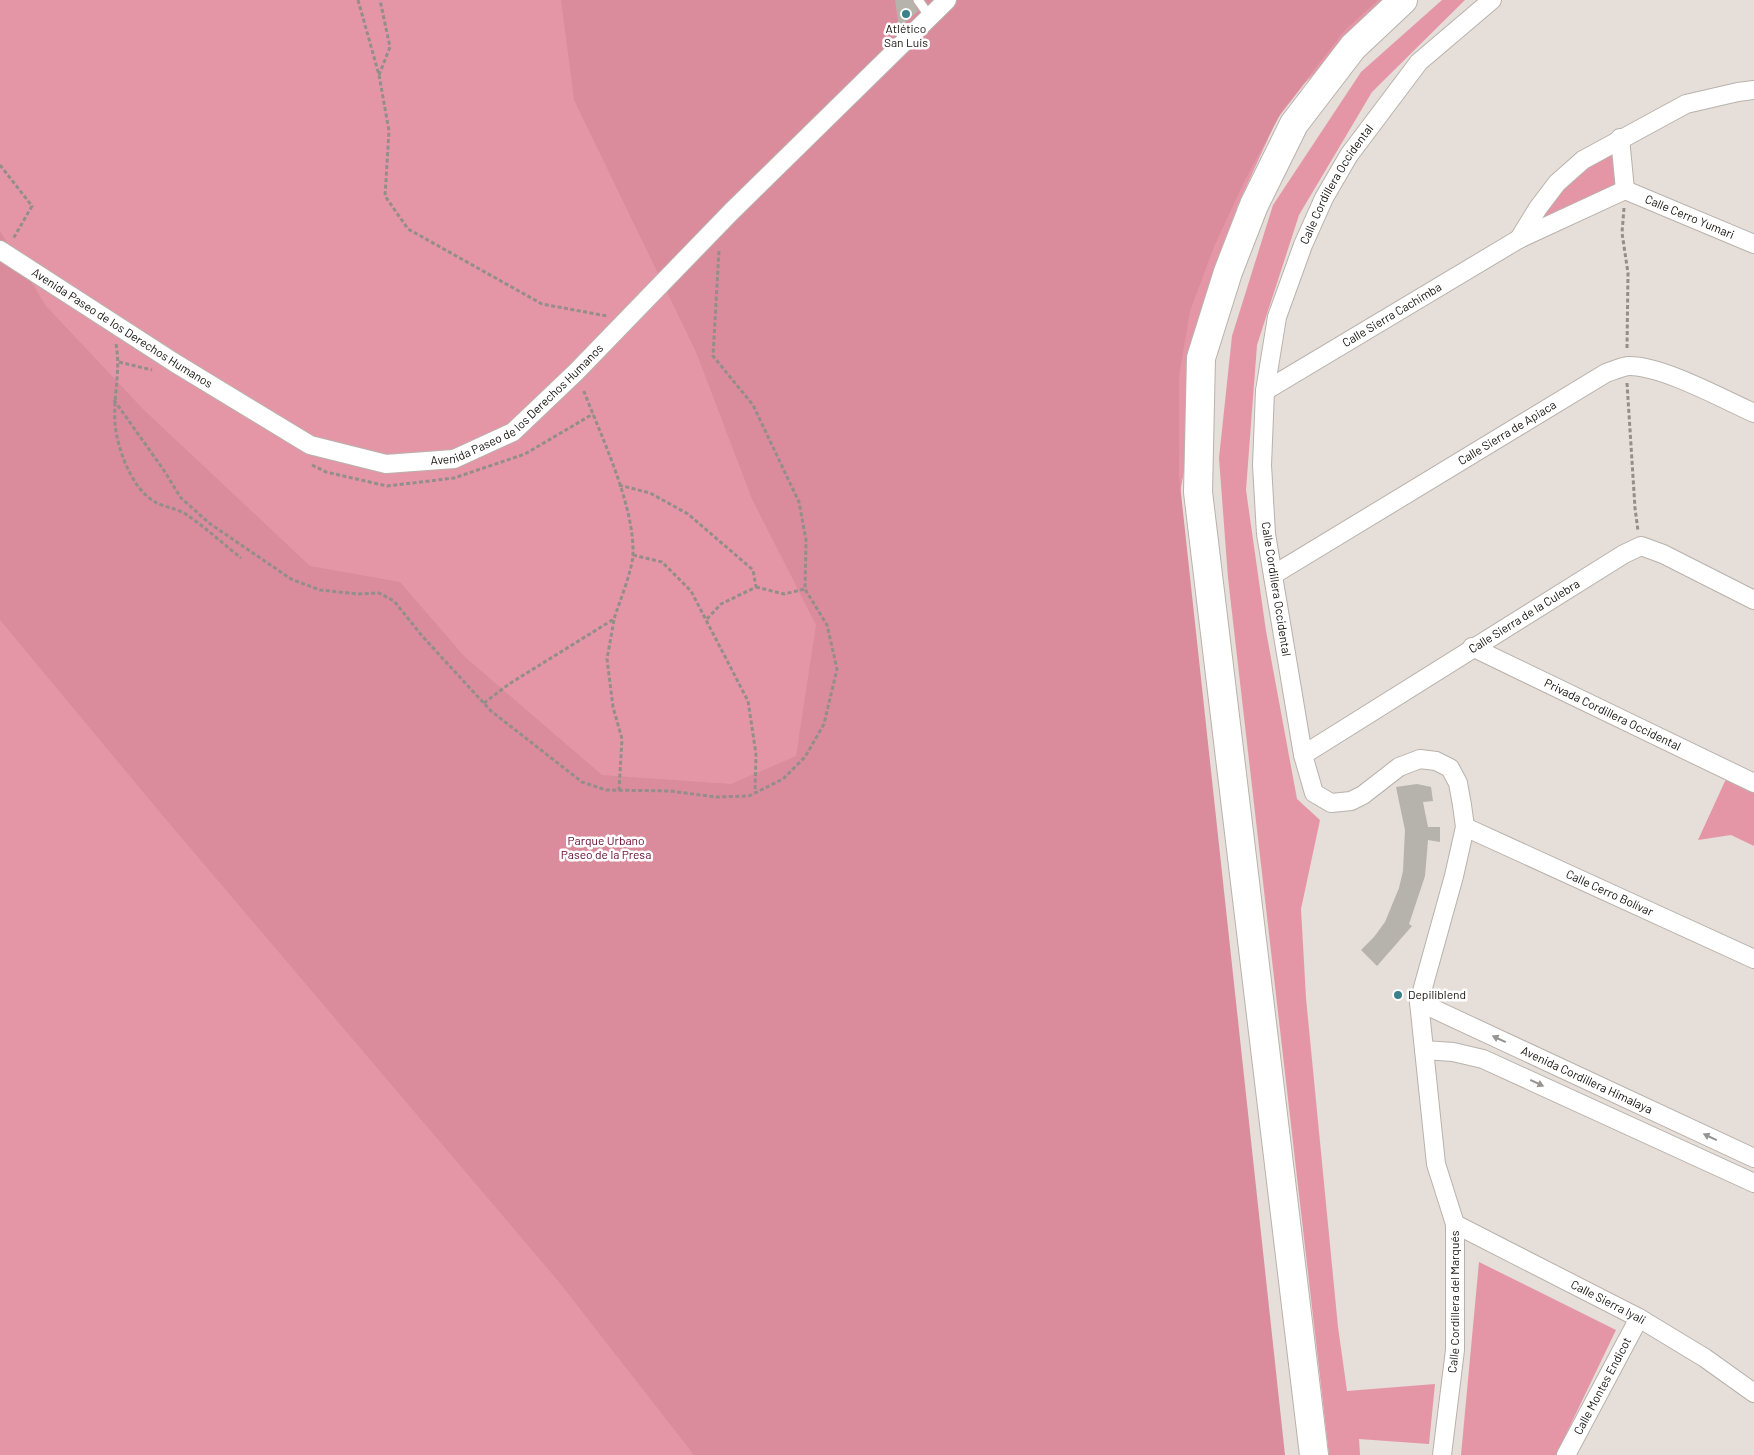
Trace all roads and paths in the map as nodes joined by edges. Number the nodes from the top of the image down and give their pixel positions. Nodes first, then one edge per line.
1 (358, 0) edge
2 (380, 0) edge
3 (918, 0) edge
4 (947, 0) edge
5 (1403, 0) edge
6 (1492, 0) edge
7 (930, 17) junction
8 (379, 75) junction
9 (1754, 90) edge
10 (1620, 138) junction
11 (0, 165) edge
12 (1625, 190) junction
13 (719, 225) junction
14 (1519, 239) junction
15 (1754, 244) edge
16 (3, 252) edge
17 (627, 320) junction
18 (111, 321) junction
19 (576, 372) junction
20 (1265, 391) junction
21 (114, 400) junction
22 (1754, 413) edge
23 (618, 485) junction
24 (633, 555) junction
25 (241, 558) dead end
26 (1273, 575) junction
27 (756, 588) junction
28 (805, 589) junction
29 (1754, 600) edge
30 (614, 620) junction
31 (706, 620) junction
32 (1472, 647) junction
33 (484, 703) junction
34 (1303, 755) junction
35 (1754, 783) edge
36 (619, 790) junction
37 (755, 792) junction
38 (1465, 827) junction
39 (1754, 959) edge
40 (1418, 1002) junction
41 (1471, 1026) junction
42 (1424, 1050) junction
43 (1467, 1055) junction
44 (1754, 1158) edge
45 (1754, 1183) edge
46 (1455, 1224) junction
47 (1639, 1318) junction
48 (1754, 1393) edge
49 (1314, 1455) edge
50 (1442, 1455) edge
51 (1566, 1455) edge

1 - 8 path
2 - 8 path
3 - 7 lane
4 - 7 street, Avenida Paseo de los Derechos Humanos
5 - 49 main road
6 - 20 street, Calle Cordillera Occidental
7 - 13 street, Avenida Paseo de los Derechos Humanos
8 - 17 path
9 - 10 street, Calle Sierra Cachimba
10 - 12 street
10 - 14 street, Calle Sierra Cachimba
11 - 16 path
12 - 14 street, Calle Sierra Cachimba
12 - 15 street, Calle Cerro Yumari
13 - 17 street, Avenida Paseo de los Derechos Humanos
13 - 28 path
14 - 20 street, Calle Sierra Cachimba
16 - 18 street, Avenida Paseo de los Derechos Humanos
17 - 19 street, Avenida Paseo de los Derechos Humanos
18 - 19 street, Avenida Paseo de los Derechos Humanos
18 - 21 path
19 - 23 path
20 - 26 street, Calle Cordillera Occidental
21 - 25 path
21 - 33 path
22 - 26 street, Calle Sierra de Apiaca
23 - 24 path
23 - 27 path
24 - 30 path
24 - 31 path
26 - 34 street, Calle Cordillera Occidental
27 - 28 path
27 - 31 path
28 - 37 path
29 - 32 street, Calle Sierra de la Culebra
30 - 33 path
30 - 36 path
31 - 37 path
32 - 34 street, Calle Sierra de la Culebra
32 - 35 street, Privada Cordillera Occidental
33 - 36 path
34 - 38 street, Calle Cordillera Occidental
36 - 37 path
38 - 39 street, Calle Cerro Bolívar
38 - 40 street, Calle Cordillera Occidental
40 - 41 street, Avenida Cordillera Himalaya
40 - 42 street, Calle Cordillera del Marqués
41 - 43 street
44 -> 41 street, Avenida Cordillera Himalaya
42 - 43 street, Avenida Cordillera Himalaya
42 - 46 street, Calle Cordillera del Marqués
43 -> 45 street, Avenida Cordillera Himalaya
46 - 47 street, Calle Sierra Iyali
46 - 50 street, Calle Cordillera del Marqués
47 - 48 street, Calle Sierra Iyali
47 - 51 street, Calle Montes Endicot

